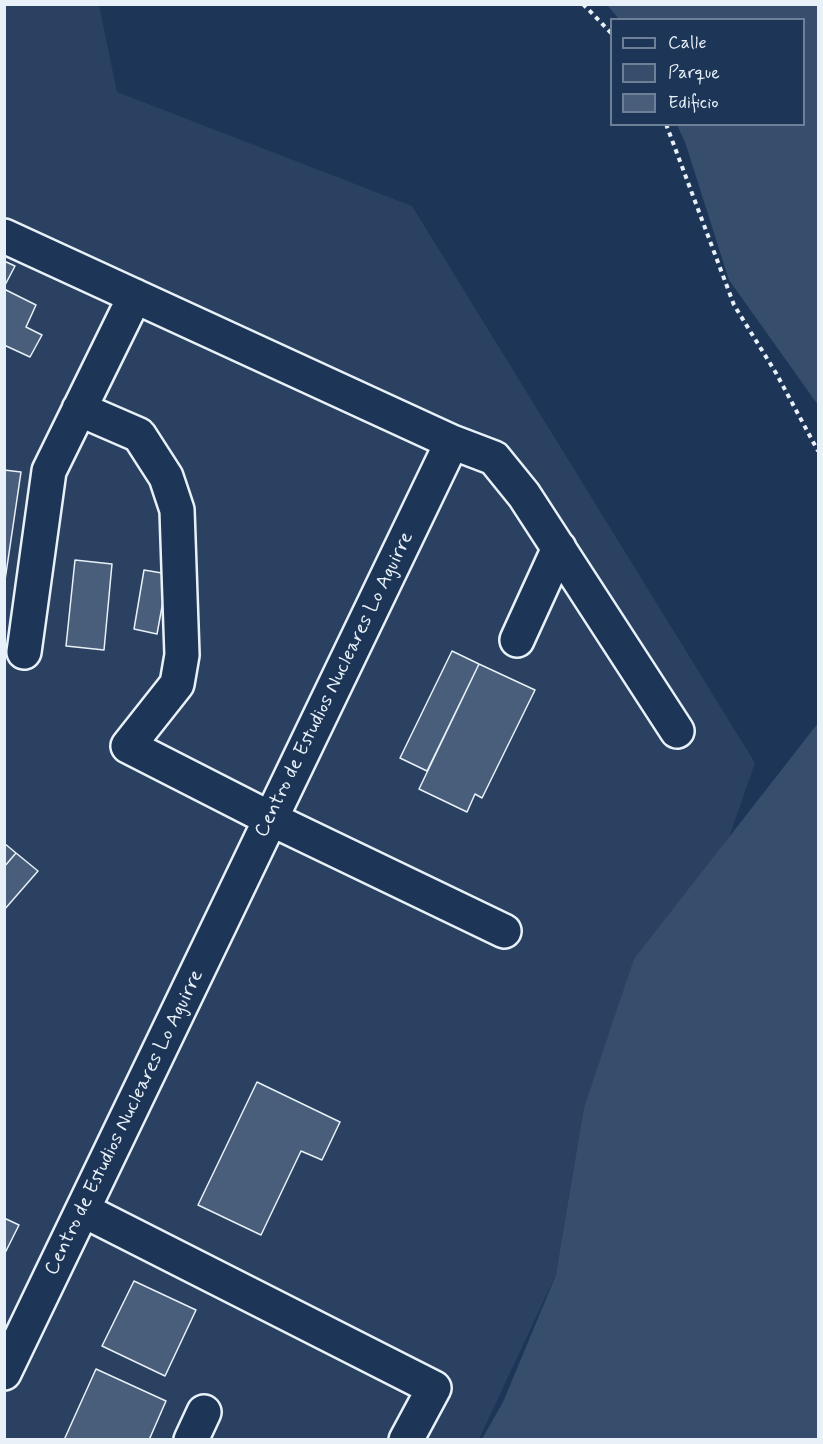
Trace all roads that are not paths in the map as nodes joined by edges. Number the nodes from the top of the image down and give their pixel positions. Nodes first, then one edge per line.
1 (4, 236) edge
2 (135, 296) junction
3 (80, 409) junction
4 (452, 442) junction
5 (559, 548) junction
6 (517, 640) dead end
7 (24, 652) dead end
8 (677, 731) dead end
9 (271, 819) junction
10 (504, 931) dead end
11 (83, 1210) junction
12 (4, 1373) edge
13 (406, 1440) edge

1 - 2 lane
2 - 3 lane
2 - 4 lane
3 - 7 lane
3 - 9 lane
4 - 5 lane
4 - 9 lane, Centro de Estudios Nucleares Lo Aguirre
5 - 6 lane
5 - 8 lane
9 - 10 lane
9 - 11 lane, Centro de Estudios Nucleares Lo Aguirre
11 - 12 lane, Centro de Estudios Nucleares Lo Aguirre
11 - 13 lane

